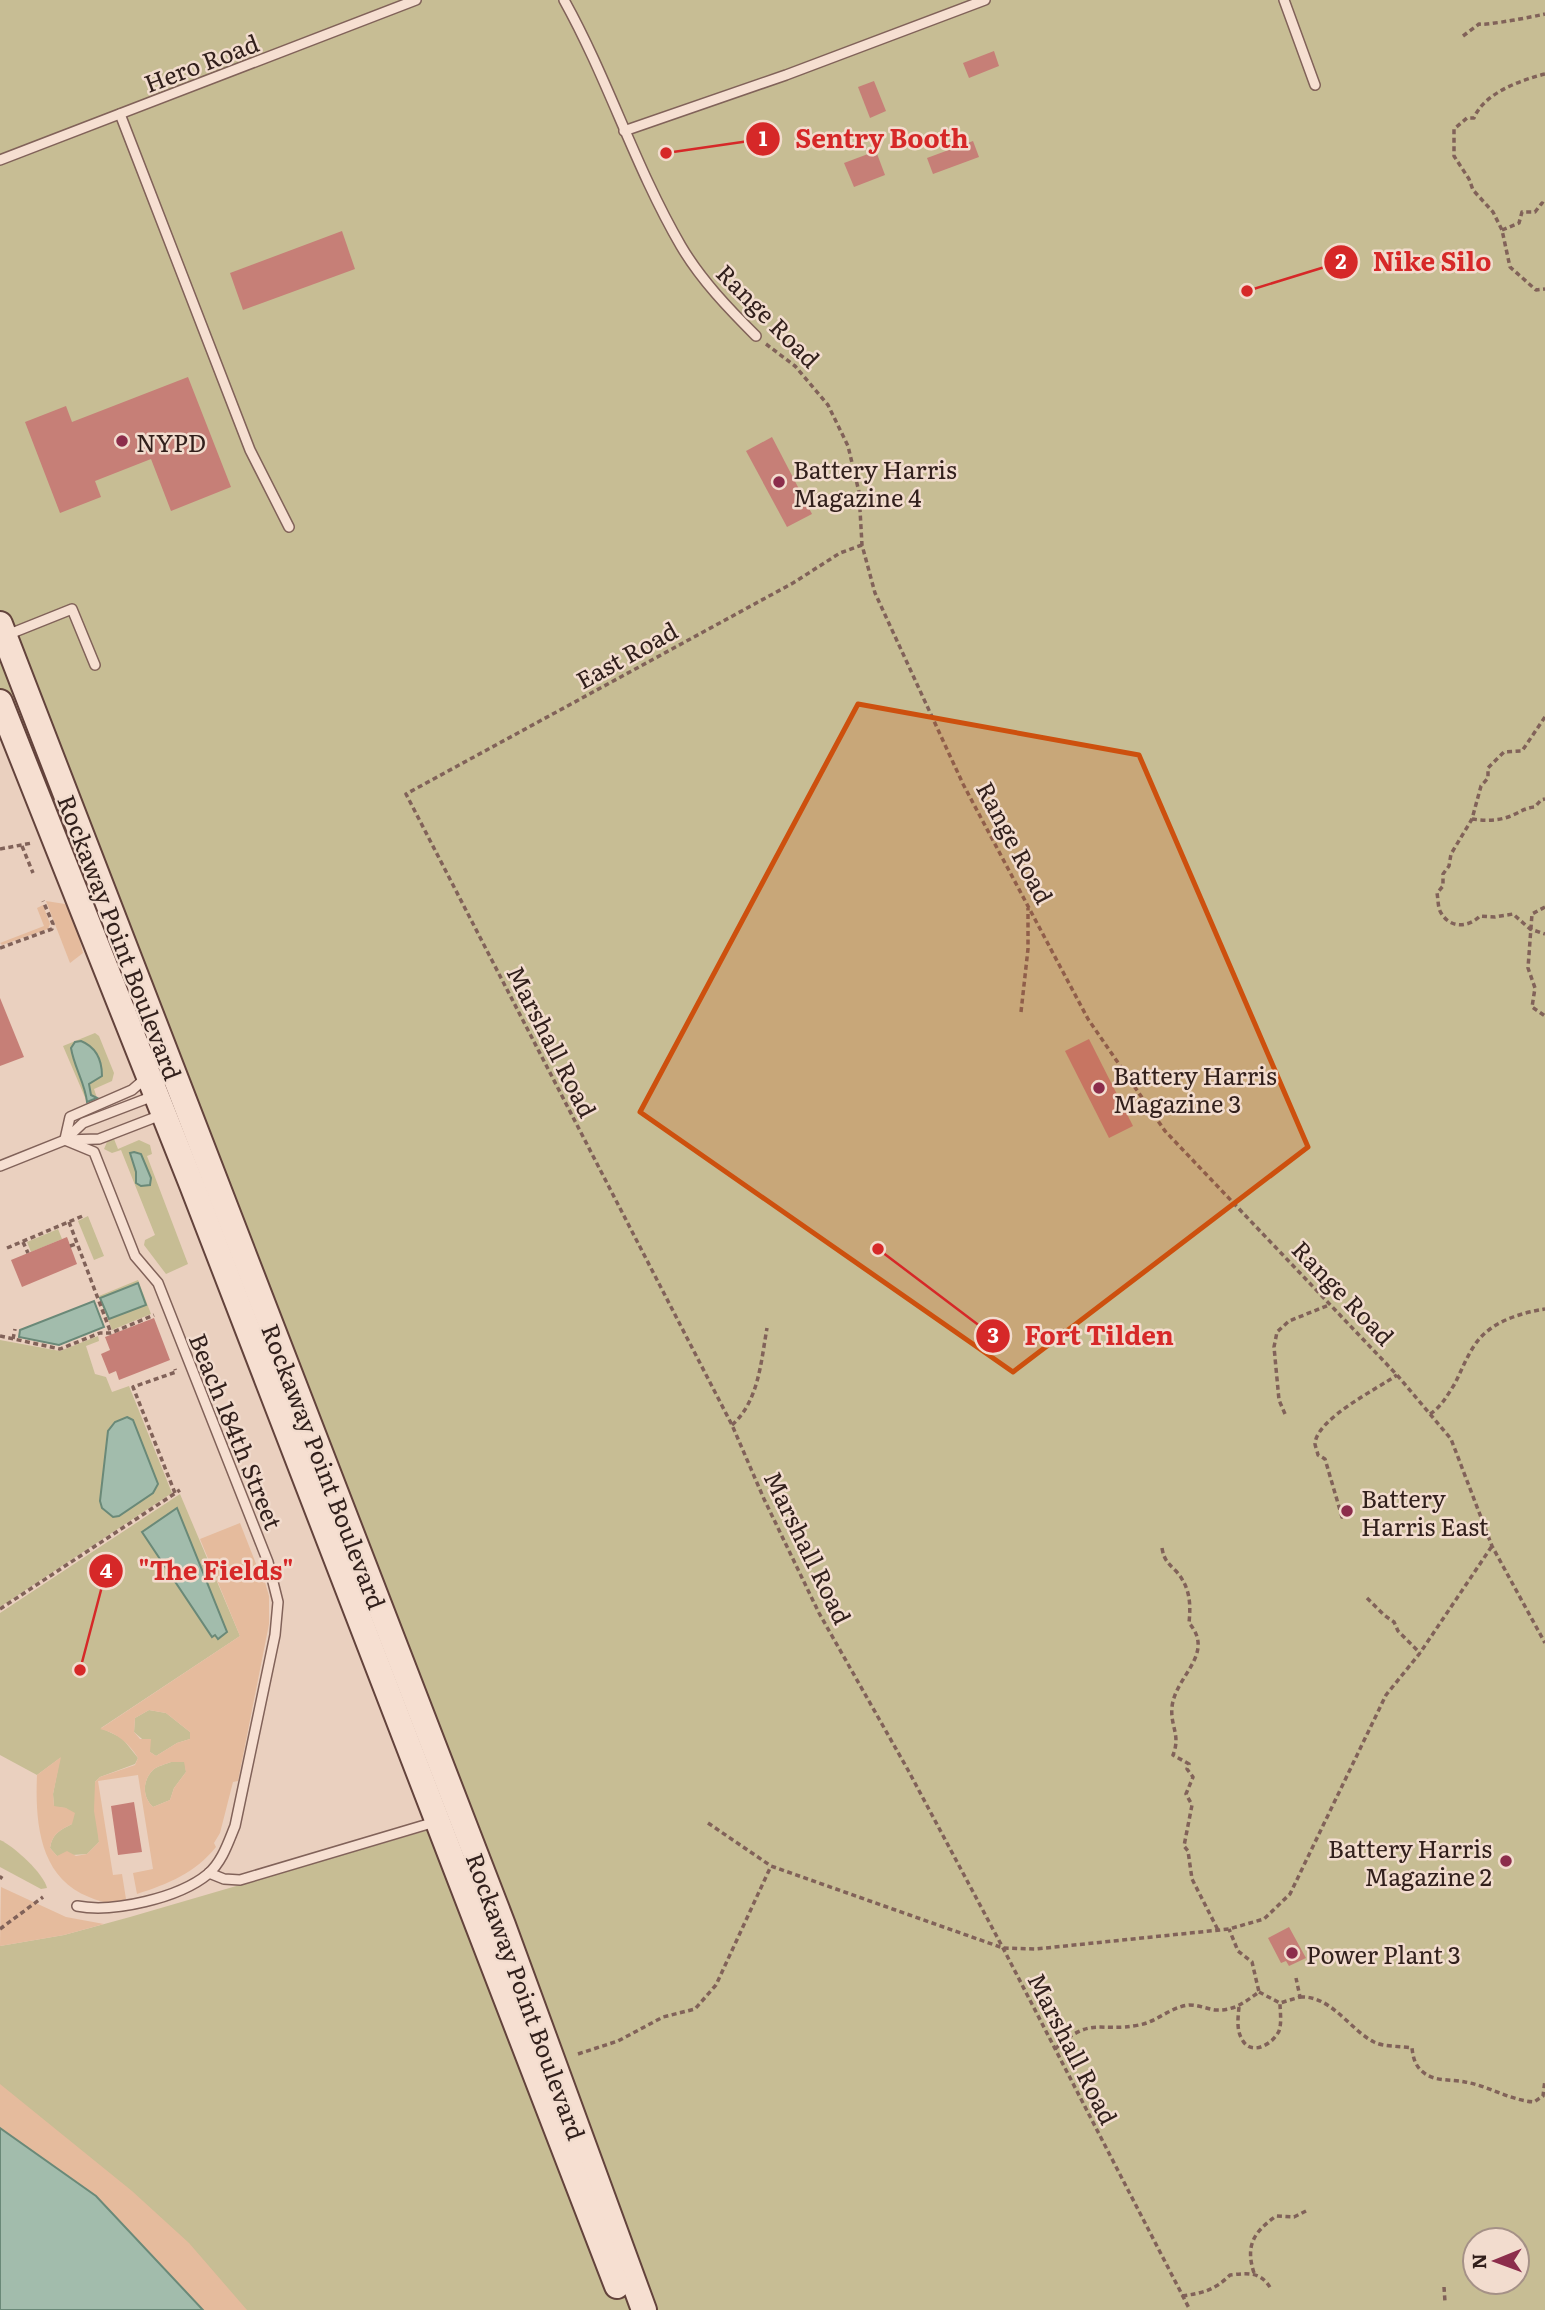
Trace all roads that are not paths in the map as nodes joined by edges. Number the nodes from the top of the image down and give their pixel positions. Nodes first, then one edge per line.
1 (416, 0) edge
2 (564, 0) edge
3 (985, 0) edge
4 (1284, 0) edge
5 (1315, 85) dead end
6 (120, 114) junction
7 (624, 131) junction
8 (0, 160) edge
9 (756, 337) road end
10 (289, 527) dead end
11 (2, 633) edge
12 (95, 665) dead end
13 (0, 702) edge
14 (96, 871) junction
15 (72, 881) junction
16 (127, 954) junction
17 (103, 963) junction
18 (166, 1096) junction
19 (65, 1140) junction
20 (0, 1166) edge
21 (434, 1780) junction
22 (437, 1822) junction
23 (209, 1873) junction
24 (77, 1906) dead end
25 (626, 2310) edge
26 (645, 2310) edge

1 - 6 lane, Hero Road
2 - 7 lane, Range Road
3 - 7 lane
4 - 5 lane
6 - 8 lane, Hero Road
6 - 10 lane
7 - 9 lane, Range Road
11 - 12 lane
11 - 14 street, Rockaway Point Boulevard
13 - 15 street, Rockaway Point Boulevard
14 - 15 lane
14 - 16 street, Rockaway Point Boulevard
15 - 17 street, Rockaway Point Boulevard
16 - 17 street
16 - 18 street, Rockaway Point Boulevard
17 - 18 street, Rockaway Point Boulevard
18 - 19 lane
18 - 19 lane
18 - 19 lane
18 - 21 street, Rockaway Point Boulevard
19 - 20 lane
19 - 23 lane, Beach 184th Street
21 - 22 street, Rockaway Point Boulevard
21 - 26 street, Rockaway Point Boulevard
22 - 23 lane
22 - 25 street, Rockaway Point Boulevard
23 - 24 lane, Beach 184th Street

